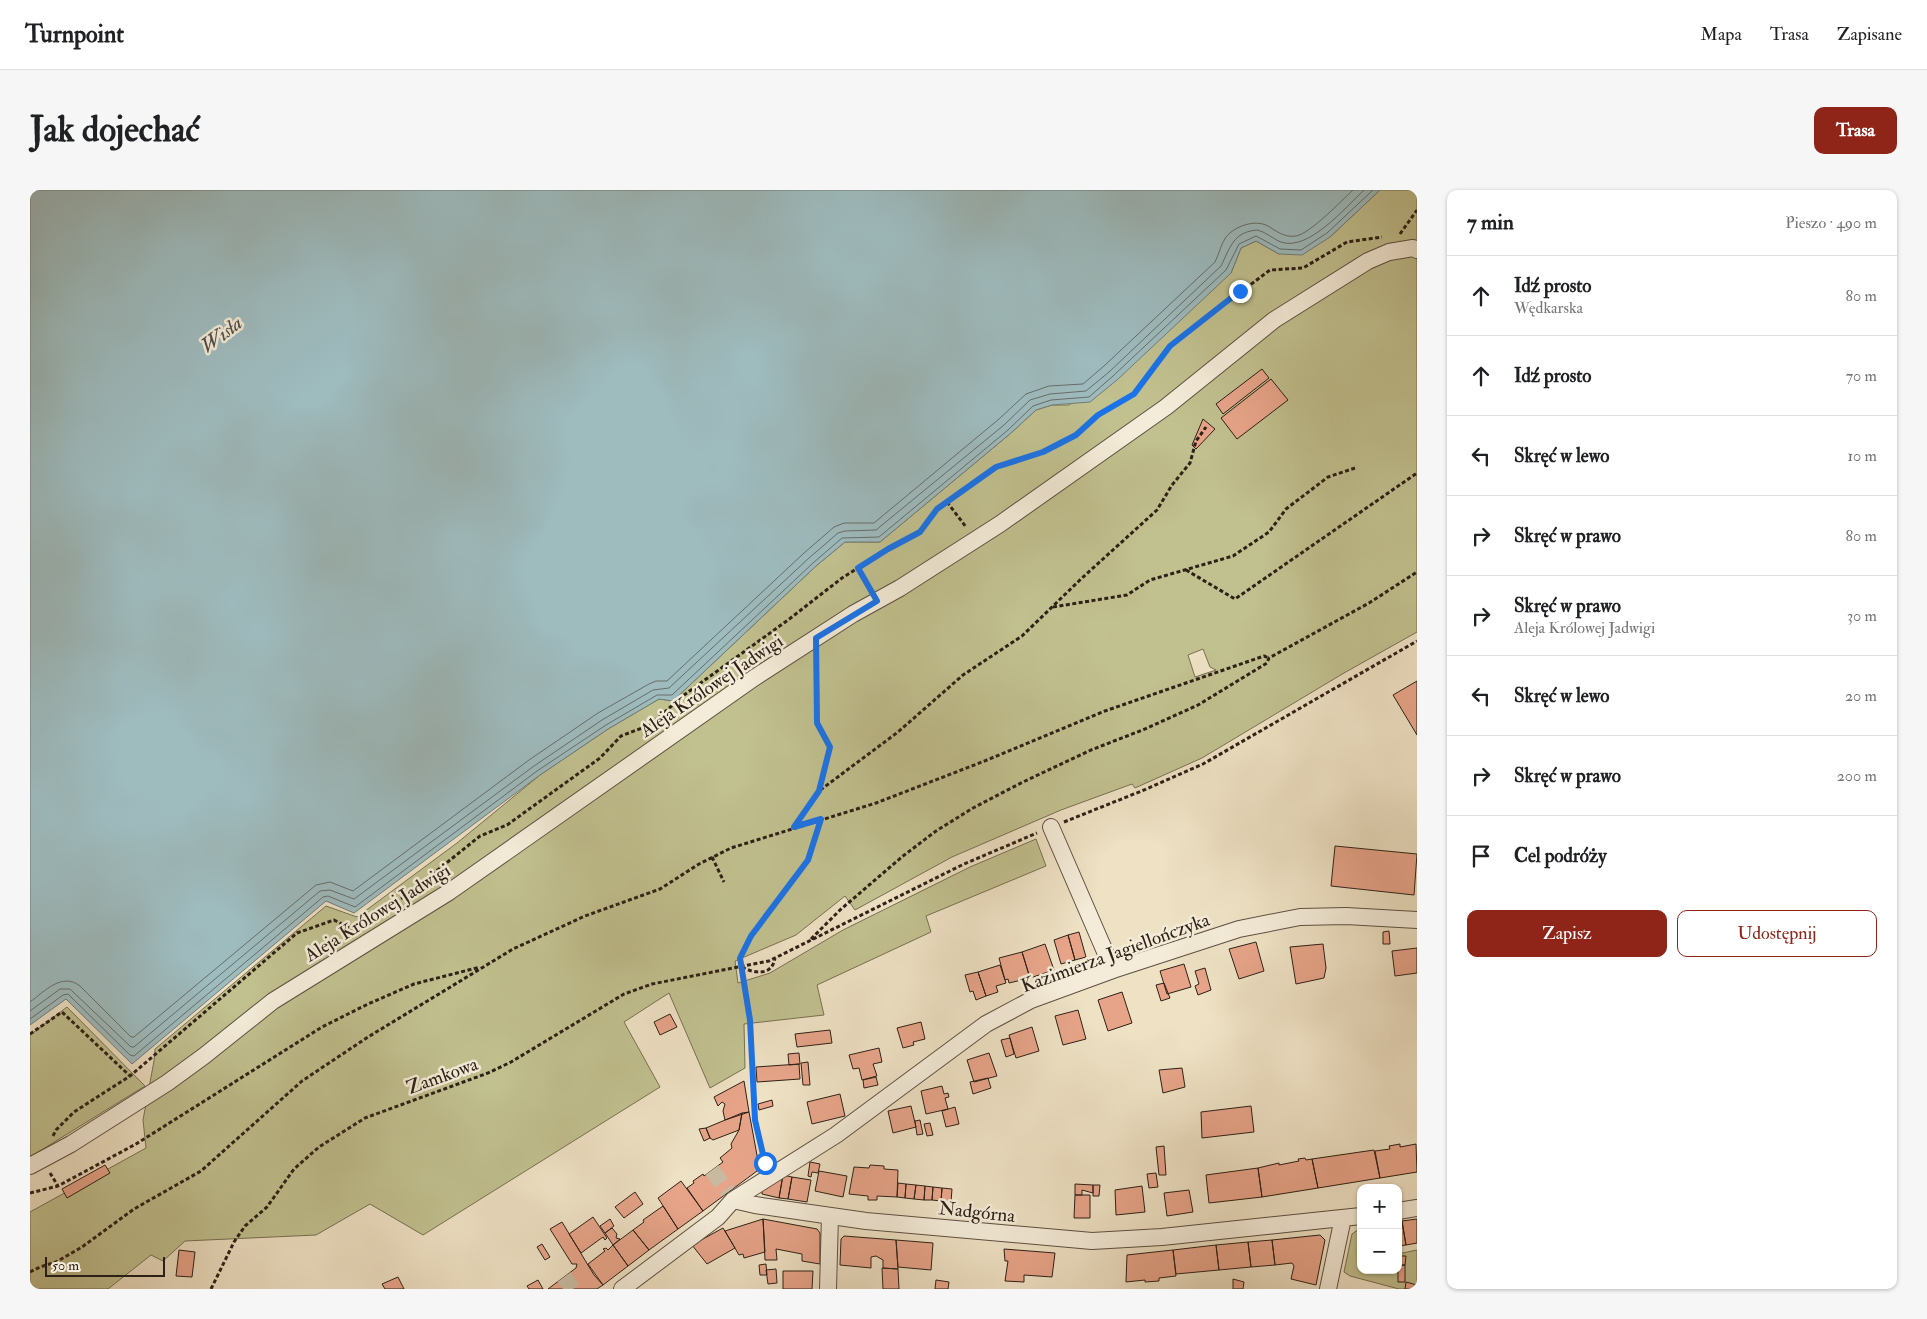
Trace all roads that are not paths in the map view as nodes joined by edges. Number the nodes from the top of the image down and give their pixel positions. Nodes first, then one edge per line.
1 (1417, 250) edge
2 (1051, 827) road end
3 (1417, 920) edge
4 (1112, 970) junction
5 (36, 1163) edge
6 (731, 1198) junction
7 (1417, 1208) edge
8 (1402, 1210) edge
9 (830, 1216) junction
10 (1357, 1216) edge
11 (1343, 1218) junction
12 (622, 1289) edge
13 (828, 1289) edge
14 (1328, 1289) edge

1 - 5 street, Aleja Królowej Jadwigi
2 - 4 street
3 - 4 street, Kazimierza Jagiellończyka
4 - 6 street, Kazimierza Jagiellończyka
6 - 9 street, Nadgórna
6 - 12 street
7 - 8 street
9 - 11 street, Nadgórna
9 - 13 street
10 - 11 street, Nadgórna
11 - 14 street

